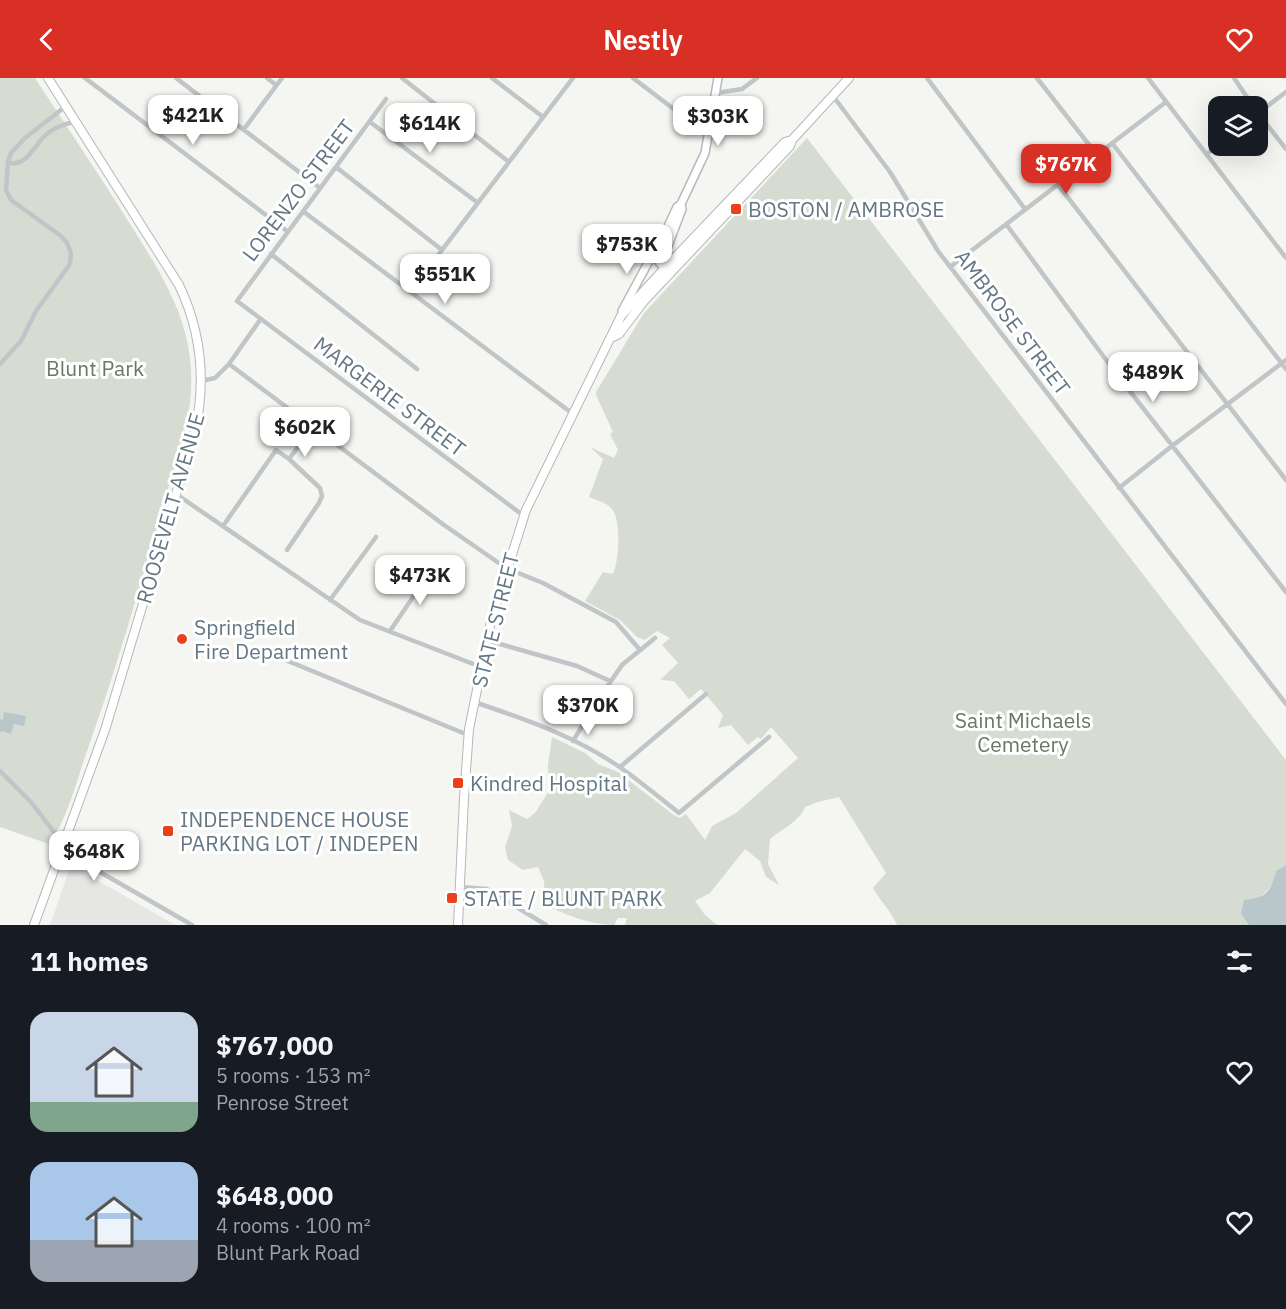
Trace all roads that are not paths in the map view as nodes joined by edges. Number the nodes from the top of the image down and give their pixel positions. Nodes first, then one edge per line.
1 (48, 78) edge
2 (85, 78) edge
3 (176, 78) edge
4 (267, 78) edge
5 (282, 78) edge
6 (402, 78) edge
7 (492, 78) edge
8 (573, 78) edge
9 (633, 78) edge
10 (718, 78) edge
11 (757, 78) edge
12 (849, 78) edge
13 (927, 78) edge
14 (1037, 78) edge
15 (1148, 78) edge
16 (1234, 78) edge
17 (276, 85) junction
18 (1286, 92) edge
19 (716, 93) junction
20 (833, 96) junction
21 (1246, 96) edge
22 (386, 99) dead end
23 (1166, 102) junction
24 (1268, 105) edge
25 (66, 106) junction
26 (543, 117) junction
27 (76, 121) junction
28 (370, 122) junction
29 (1268, 127) edge
30 (244, 129) junction
31 (29, 134) junction
32 (708, 135) junction
33 (21, 143) junction
34 (38, 143) junction
35 (1112, 143) junction
36 (1286, 149) edge
37 (31, 151) junction
38 (1207, 154) joint
39 (1097, 155) junction
40 (8, 162) junction
41 (509, 162) junction
42 (336, 167) junction
43 (1059, 186) junction
44 (320, 188) junction
45 (478, 203) junction
46 (681, 204) junction
47 (1025, 209) junction
48 (304, 212) junction
49 (1006, 224) junction
50 (287, 231) junction
51 (658, 243) junction
52 (442, 250) junction
53 (271, 254) junction
54 (1286, 258) edge
55 (671, 267) junction
56 (950, 267) junction
57 (410, 292) junction
58 (237, 301) joint
59 (621, 316) junction
60 (260, 320) junction
61 (612, 337) junction
62 (1284, 362) edge
63 (0, 364) edge
64 (229, 364) junction
65 (417, 369) dead end
66 (1286, 369) edge
67 (201, 381) junction
68 (1229, 404) junction
69 (573, 414) junction
70 (313, 427) junction
71 (1172, 446) junction
72 (289, 459) junction
73 (1286, 480) edge
74 (1119, 488) junction
75 (176, 494) junction
76 (524, 516) junction
77 (223, 526) junction
78 (375, 537) dead end
79 (287, 550) dead end
80 (506, 568) junction
81 (432, 569) dead end
82 (1286, 592) edge
83 (330, 600) junction
84 (390, 631) junction
85 (656, 638) dead end
86 (486, 640) junction
87 (640, 650) junction
88 (283, 659) dead end
89 (481, 668) junction
90 (610, 681) junction
91 (706, 694) dead end
92 (474, 702) junction
93 (1286, 704) edge
94 (468, 735) junction
95 (769, 737) dead end
96 (573, 741) junction
97 (621, 767) junction
98 (0, 771) edge
99 (63, 844) junction
100 (460, 887) junction
101 (34, 925) edge
102 (192, 925) edge
103 (458, 925) edge
104 (546, 925) edge

1 - 25 main road, ROOSEVELT AVENUE
2 - 50 street
3 - 30 street
4 - 17 street
5 - 17 street
6 - 41 street
7 - 26 street
8 - 26 street
9 - 32 street
10 - 19 main road
11 - 19 street
12 - 20 main road
13 - 47 street
14 - 39 street
15 - 23 street
16 - 21 street
17 - 30 street
18 - 24 street
19 - 32 main road
20 - 55 main road
20 - 56 street, AMBROSE STREET
22 - 28 street, LORENZO STREET
23 - 35 street
23 - 38 street
25 - 27 main road, ROOSEVELT AVENUE
25 - 31 street
26 - 41 street
27 - 34 street
27 - 67 main road, ROOSEVELT AVENUE
28 - 42 street, LORENZO STREET
28 - 45 street
29 - 36 street
30 - 44 street
31 - 33 street
31 - 34 street
32 - 46 main road
33 - 37 street
33 - 40 street
34 - 37 street
35 - 39 street
35 - 62 street
37 - 40 street
38 - 54 street
39 - 43 street
40 - 63 street
41 - 45 street
42 - 44 street, LORENZO STREET
42 - 52 street
43 - 47 street
43 - 68 street
44 - 48 street, LORENZO STREET
45 - 52 street
46 - 51 main road
46 - 55 main road
47 - 49 street
48 - 50 street, LORENZO STREET
48 - 57 street
49 - 56 street
49 - 71 street
50 - 53 street, LORENZO STREET
51 - 55 main road
51 - 59 main road
52 - 57 street
53 - 58 street, LORENZO STREET
53 - 65 street
55 - 59 main road, STATE STREET
55 - 61 main road, STATE STREET
56 - 74 street, AMBROSE STREET
57 - 69 street
58 - 60 street, MARGERIE STREET
59 - 61 main road, STATE STREET
60 - 64 street
60 - 76 street, MARGERIE STREET
61 - 69 main road, STATE STREET
62 - 66 street
62 - 68 street
64 - 67 street
64 - 70 street
67 - 75 main road, ROOSEVELT AVENUE
68 - 71 street
68 - 73 street
69 - 76 main road, STATE STREET
70 - 72 street
70 - 80 street
71 - 74 street
71 - 82 street
72 - 77 street
72 - 79 street
74 - 93 street, AMBROSE STREET
75 - 77 street
75 - 99 main road, ROOSEVELT AVENUE
76 - 80 main road, STATE STREET
77 - 83 street
78 - 83 street
80 - 86 main road, STATE STREET
80 - 87 street
81 - 84 street
83 - 84 street
84 - 89 street
85 - 87 street
86 - 89 main road, STATE STREET
86 - 90 street
87 - 90 street
88 - 94 street
89 - 92 main road, STATE STREET
90 - 96 street
91 - 97 street
92 - 94 main road, STATE STREET
92 - 96 street
94 - 100 main road, STATE STREET
95 - 97 street
96 - 97 street
98 - 99 street
99 - 101 main road, ROOSEVELT AVENUE
99 - 102 street
100 - 103 main road, STATE STREET
100 - 104 street

